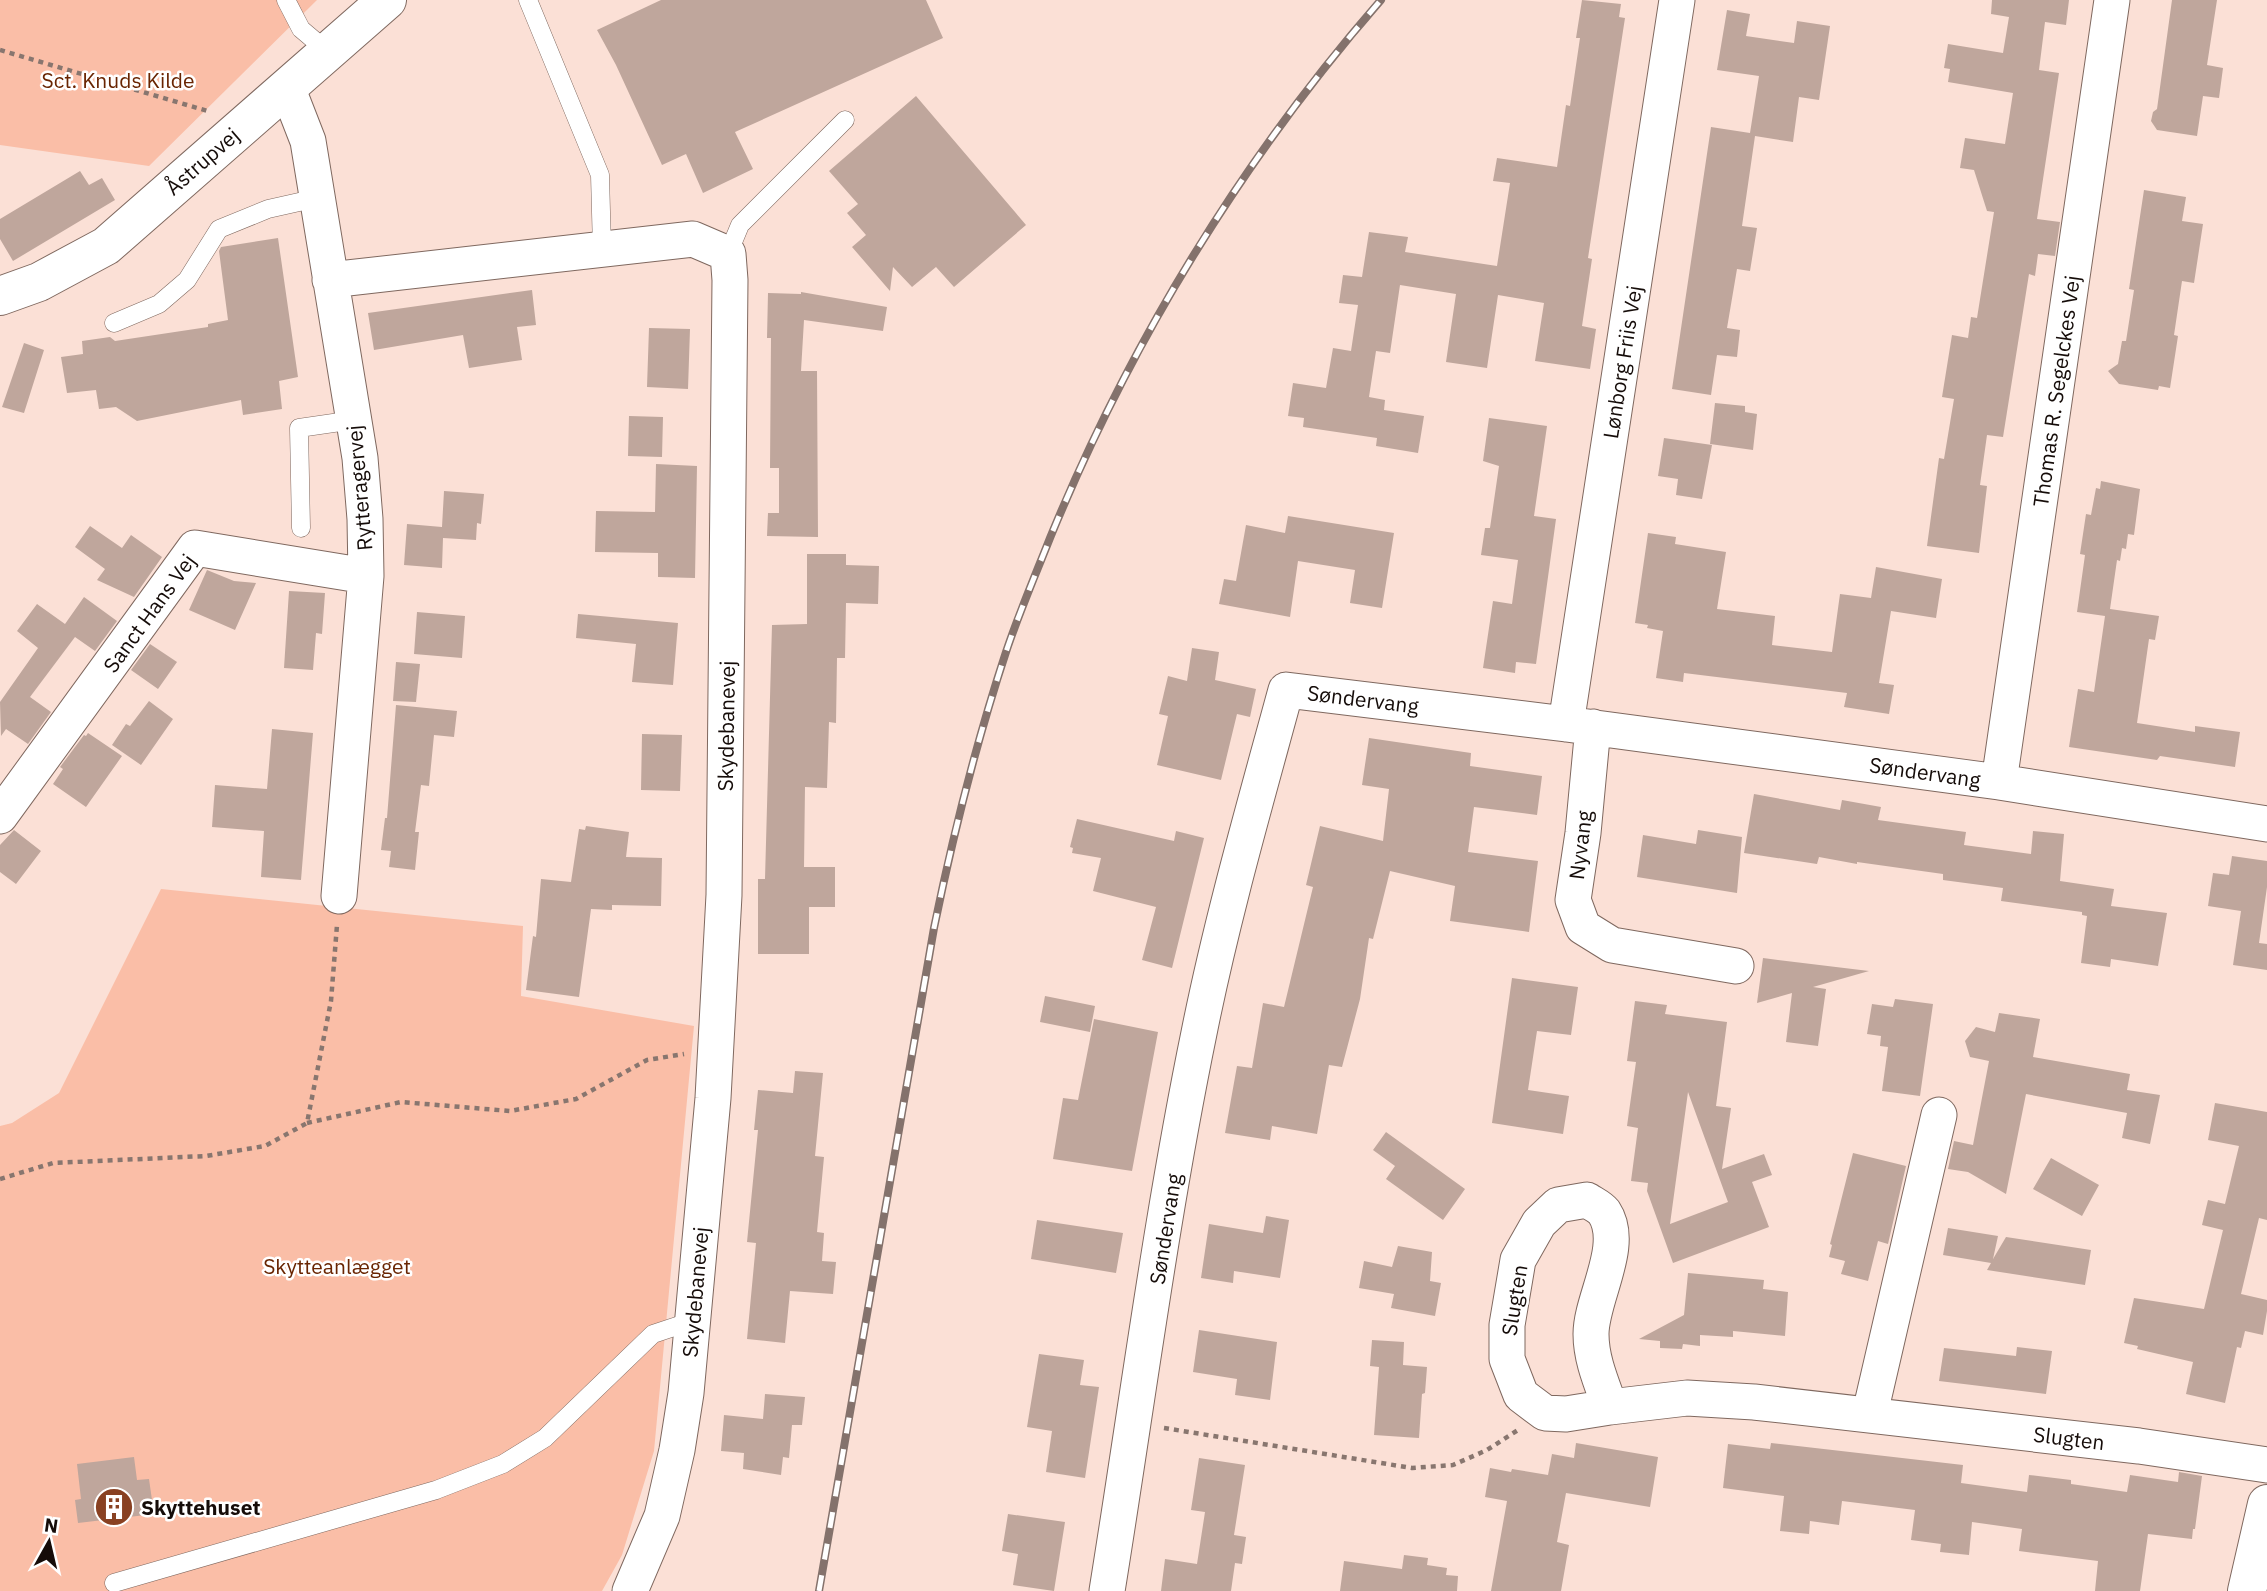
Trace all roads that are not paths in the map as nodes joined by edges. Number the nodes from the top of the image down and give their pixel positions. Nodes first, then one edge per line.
1 (286, 0) edge
2 (387, 0) edge
3 (528, 0) edge
4 (1677, 0) edge
5 (2112, 0) edge
6 (327, 51) junction
7 (287, 87) junction
8 (845, 120) dead end
9 (317, 198) junction
10 (602, 249) junction
11 (728, 254) junction
12 (330, 280) junction
13 (0, 296) edge
14 (114, 323) dead end
15 (354, 420) junction
16 (301, 528) dead end
17 (366, 576) junction
18 (1579, 725) junction
19 (1999, 782) junction
20 (0, 816) edge
21 (2267, 824) edge
22 (339, 896) road end
23 (1736, 966) dead end
24 (1939, 1115) dead end
25 (692, 1321) junction
26 (1610, 1406) junction
27 (1870, 1413) junction
28 (2267, 1465) edge
29 (2267, 1504) edge
30 (114, 1583) dead end
31 (630, 1591) edge
32 (1107, 1591) edge
33 (2248, 1591) edge

1 - 6 lane
2 - 6 street, Åstrupvej
3 - 10 lane
4 - 18 street, Lønborg Friis Vej
5 - 19 street, Thomas R. Segelckes Vej
6 - 7 street, Åstrupvej
7 - 9 street, Rytteragervej
7 - 13 street, Åstrupvej
8 - 11 lane
9 - 12 street, Rytteragervej
9 - 14 lane
10 - 11 street
10 - 12 street
11 - 25 street, Skydebanevej
12 - 15 street, Rytteragervej
15 - 16 lane
15 - 17 street, Rytteragervej
17 - 20 street, Sanct Hans Vej
17 - 22 street, Rytteragervej
18 - 19 street, Søndervang
18 - 23 street, Nyvang
18 - 32 street, Søndervang
19 - 21 street, Søndervang
24 - 27 street
25 - 30 lane
25 - 31 street, Skydebanevej
26 - 26 street, Slugten
26 - 27 street, Slugten
27 - 28 street, Slugten
29 - 33 street

